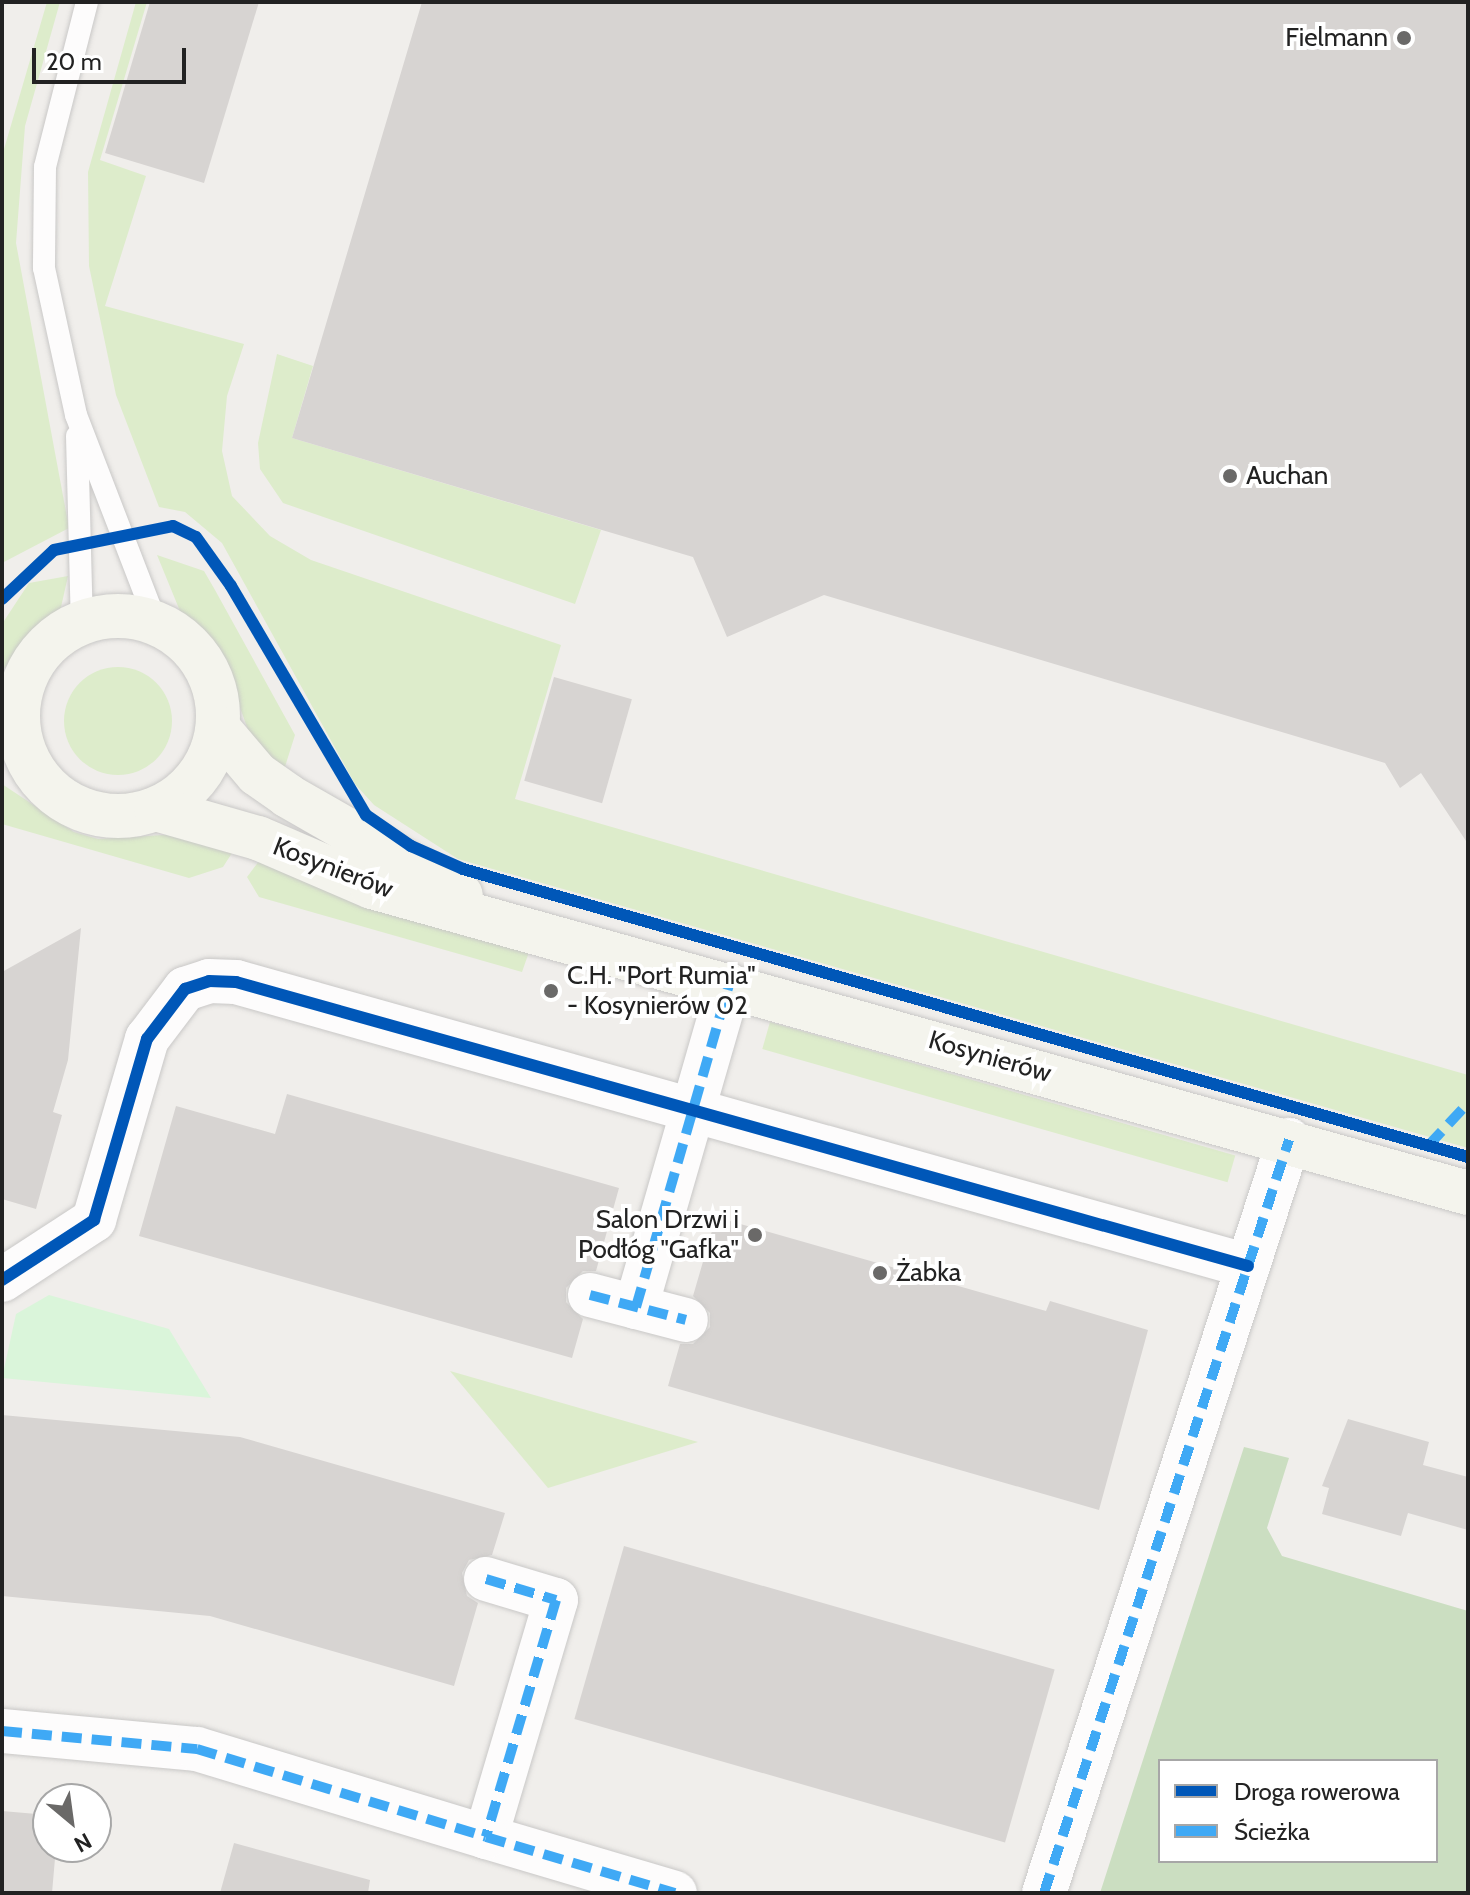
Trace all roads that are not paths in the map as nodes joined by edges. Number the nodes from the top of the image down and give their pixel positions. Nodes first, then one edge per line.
1 (87, 2) edge
2 (76, 415) junction
3 (82, 622) junction
4 (156, 622) junction
5 (14, 682) edge
6 (218, 728) junction
7 (19, 772) edge
8 (156, 809) junction
9 (511, 924) junction
10 (729, 985) junction
11 (693, 1110) junction
12 (1289, 1140) junction
13 (1468, 1193) edge
14 (1248, 1266) junction
15 (2, 1280) edge
16 (590, 1295) dead end
17 (636, 1307) junction
18 (686, 1320) dead end
19 (486, 1579) dead end
20 (2, 1731) edge
21 (486, 1837) junction
22 (675, 1893) edge
23 (1044, 1893) edge

1 - 2 lane
2 - 3 lane
2 - 4 lane
3 - 4 main road
3 - 5 main road
4 - 6 main road
5 - 7 main road
6 - 8 main road
6 - 9 main road, Kosynierów
7 - 8 main road
8 - 9 main road, Kosynierów
9 - 10 main road, Kosynierów
10 - 11 street
10 - 12 main road, Kosynierów
11 - 14 street
11 - 15 street
11 - 17 street
12 - 13 main road, Kosynierów
12 - 14 street
14 - 23 street
16 - 17 street
17 - 18 street
19 - 21 street
20 - 21 street
21 - 22 street

